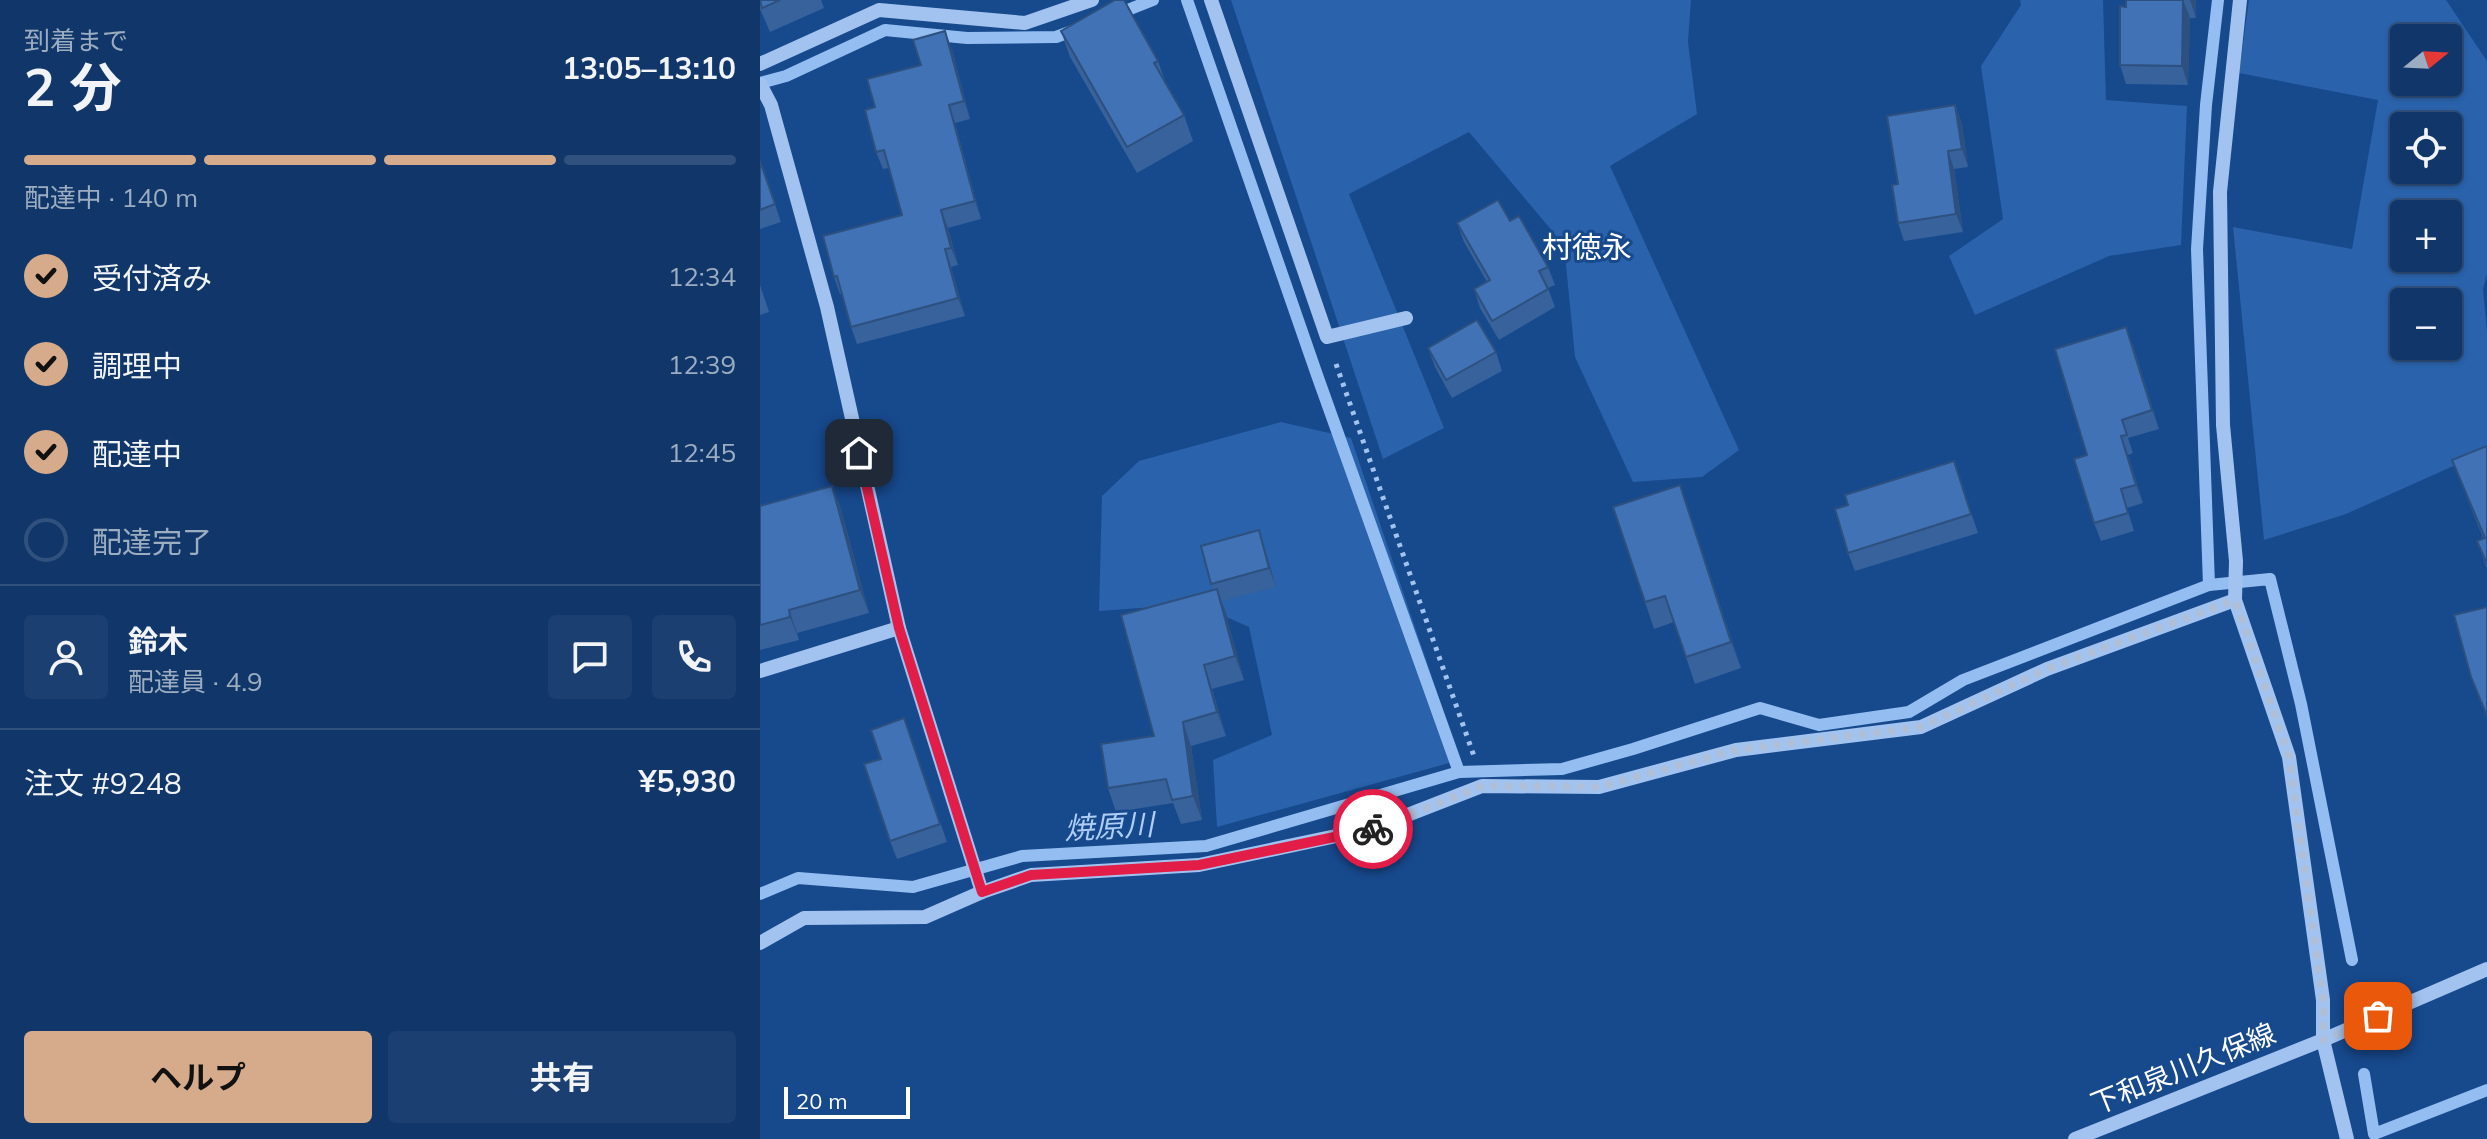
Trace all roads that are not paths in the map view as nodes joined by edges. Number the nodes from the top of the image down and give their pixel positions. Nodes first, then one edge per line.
1 (1092, 0) edge
2 (1211, 0) edge
3 (2240, 0) edge
4 (760, 64) edge
5 (760, 84) edge
6 (1406, 318) dead end
7 (2235, 600) junction
8 (899, 628) junction
9 (760, 671) edge
10 (982, 892) junction
11 (760, 943) edge
12 (2487, 969) edge
13 (2323, 1040) junction
14 (2075, 1139) edge
15 (2347, 1139) edge

1 - 4 street
2 - 6 street
3 - 7 street
5 - 8 street
7 - 10 street
7 - 13 street
8 - 9 street
8 - 10 street
10 - 11 street
12 - 13 street, 下和泉川久保線
13 - 14 street, 下和泉川久保線
13 - 15 street

